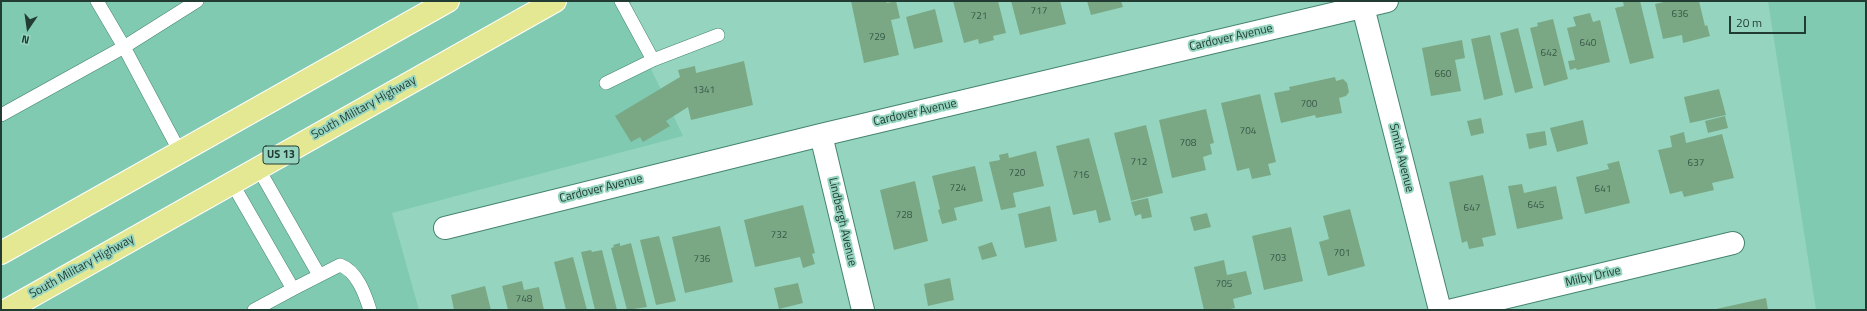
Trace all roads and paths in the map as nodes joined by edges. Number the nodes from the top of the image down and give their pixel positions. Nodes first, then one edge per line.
1 (97, 1) edge
2 (197, 1) edge
3 (448, 1) edge
4 (555, 1) edge
5 (620, 1) edge
6 (1387, 1) edge
7 (1363, 7) junction
8 (718, 35) dead end
9 (124, 46) junction
10 (653, 60) junction
11 (606, 83) dead end
12 (1, 115) edge
13 (821, 135) junction
14 (180, 152) junction
15 (258, 168) junction
16 (232, 183) junction
17 (445, 228) dead end
18 (1733, 243) dead end
19 (1, 253) edge
20 (319, 275) junction
21 (293, 289) junction
22 (7, 310) edge
23 (254, 310) edge
24 (370, 310) edge
25 (863, 310) edge
26 (1440, 310) edge
27 (1453, 310) edge

1 - 9 lane
2 - 9 lane
3 - 14 main road
4 - 15 main road, South Military Highway / US 13
5 - 10 lane
6 - 7 street, Cardover Avenue
7 - 13 street, Cardover Avenue
7 - 26 street, Smith Avenue
8 - 10 lane
9 - 12 lane
9 - 14 lane
10 - 11 lane
13 - 17 street, Cardover Avenue
13 - 25 street, Lindbergh Avenue
14 - 19 main road
15 - 16 main road, South Military Highway / US 13
15 - 20 lane
16 - 21 lane
16 - 22 main road, South Military Highway / US 13
18 - 27 street, Milby Drive
20 - 21 lane
20 - 24 lane
21 - 23 lane

